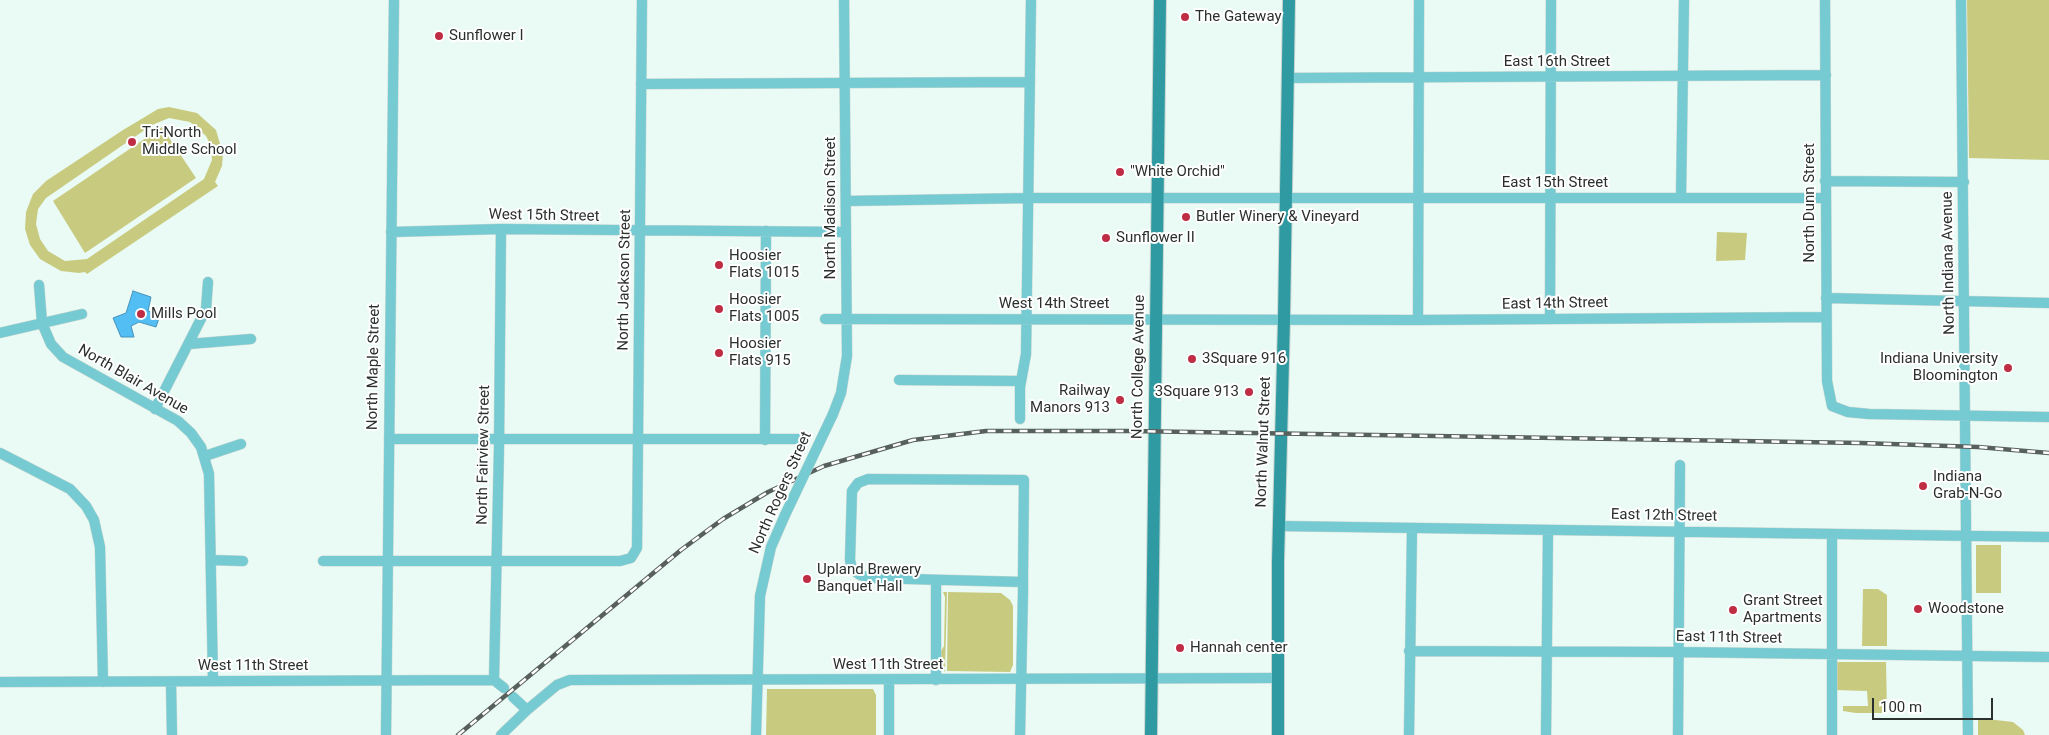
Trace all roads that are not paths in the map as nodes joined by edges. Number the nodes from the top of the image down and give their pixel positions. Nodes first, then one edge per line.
1 (394, 0) edge
2 (642, 0) edge
3 (844, 0) edge
4 (1031, 0) edge
5 (1160, 0) edge
6 (1288, 0) edge
7 (1419, 0) edge
8 (1551, 0) edge
9 (1684, 0) edge
10 (1825, 0) edge
11 (1961, 0) edge
12 (1826, 75) junction
13 (1684, 77) junction
14 (1288, 78) junction
15 (1418, 78) junction
16 (1550, 78) junction
17 (846, 82) junction
18 (1030, 82) junction
19 (641, 84) junction
20 (1825, 181) junction
21 (1964, 182) junction
22 (1681, 197) junction
23 (1030, 198) junction
24 (1550, 198) junction
25 (1825, 198) junction
26 (1418, 199) junction
27 (1157, 200) junction
28 (1286, 200) junction
29 (846, 201) junction
30 (501, 230) junction
31 (766, 231) junction
32 (391, 232) junction
33 (641, 232) junction
34 (846, 232) junction
35 (208, 282) dead end
36 (39, 285) dead end
37 (1826, 298) junction
38 (1964, 299) junction
39 (2049, 302) edge
40 (82, 314) dead end
41 (1826, 317) junction
42 (1027, 319) junction
43 (1157, 319) junction
44 (1284, 319) junction
45 (1550, 319) junction
46 (825, 320) dead end
47 (1418, 320) junction
48 (847, 321) junction
49 (42, 322) junction
50 (0, 333) edge
51 (251, 338) dead end
52 (189, 344) junction
53 (899, 380) dead end
54 (1021, 381) junction
55 (155, 410) junction
56 (833, 414) joint
57 (1967, 416) junction
58 (2049, 417) edge
59 (1020, 419) dead end
60 (389, 439) junction
61 (801, 439) dead end
62 (500, 440) junction
63 (638, 440) junction
64 (765, 440) junction
65 (241, 444) dead end
66 (0, 453) edge
67 (205, 456) junction
68 (1680, 465) dead end
69 (1278, 526) junction
70 (1412, 528) junction
71 (1548, 530) junction
72 (1679, 532) junction
73 (1832, 534) junction
74 (1967, 536) junction
75 (2049, 537) edge
76 (211, 560) junction
77 (243, 561) dead end
78 (323, 561) dead end
79 (387, 561) junction
80 (497, 562) junction
81 (936, 580) junction
82 (1023, 582) junction
83 (1410, 651) junction
84 (1547, 652) junction
85 (1678, 652) junction
86 (1830, 654) junction
87 (1967, 655) junction
88 (2049, 657) edge
89 (1278, 678) junction
90 (1151, 679) junction
91 (494, 680) junction
92 (758, 680) junction
93 (889, 680) junction
94 (936, 680) junction
95 (1021, 680) junction
96 (213, 681) junction
97 (386, 681) junction
98 (0, 682) edge
99 (103, 682) junction
100 (171, 682) junction
101 (504, 688) dead end
102 (514, 697) dead end
103 (527, 710) junction
104 (172, 735) edge
105 (386, 735) edge
106 (501, 735) edge
107 (756, 735) edge
108 (889, 735) edge
109 (1020, 735) edge
110 (1151, 735) edge
111 (1278, 735) edge
112 (1409, 735) edge
113 (1546, 735) edge
114 (1678, 735) edge
115 (1832, 735) edge
116 (1968, 735) edge

1 - 32 street, North Maple Street
2 - 19 street, North Jackson Street
3 - 17 street, North Madison Street
4 - 18 street
5 - 27 main road, North College Avenue
6 - 14 main road, North Walnut Street
7 - 15 street
8 - 16 street
9 - 13 street
10 - 12 street, North Dunn Street
11 - 21 street, North Indiana Avenue
12 - 13 street, East 16th Street
12 - 20 street, North Dunn Street
13 - 16 street, East 16th Street
13 - 22 street
14 - 15 street, East 16th Street
14 - 28 main road, North Walnut Street
15 - 16 street, East 16th Street
15 - 26 street
16 - 24 street
17 - 18 street
17 - 19 street
17 - 29 street, North Madison Street
18 - 23 street
19 - 33 street, North Jackson Street
20 - 21 street
20 - 25 street, North Dunn Street
21 - 38 street, North Indiana Avenue
22 - 24 street, East 15th Street
22 - 25 street, East 15th Street
23 - 27 street
23 - 29 street
23 - 42 street
24 - 26 street, East 15th Street
24 - 45 street
25 - 37 street, North Dunn Street
26 - 28 street, East 15th Street
26 - 47 street
27 - 28 street
27 - 43 main road, North College Avenue
28 - 44 main road, North Walnut Street
29 - 34 street, North Madison Street
30 - 32 street, West 15th Street
30 - 33 street, West 15th Street
30 - 62 street, North Fairview Street
31 - 33 street, West 15th Street
31 - 34 street, West 15th Street
31 - 64 street
32 - 60 street, North Maple Street
33 - 63 street, North Jackson Street
34 - 48 street, North Madison Street
35 - 52 street
36 - 49 street, North Blair Avenue
37 - 38 street
37 - 41 street, North Dunn Street
38 - 39 street
38 - 57 street, North Indiana Avenue
40 - 49 street
41 - 45 street, East 14th Street
41 - 57 street, North Dunn Street
42 - 43 street, West 14th Street
42 - 48 street, West 14th Street
42 - 54 street
43 - 44 street, West 14th Street
43 - 90 main road, North College Avenue
44 - 47 street, East 14th Street
44 - 69 main road, North Walnut Street
45 - 47 street, East 14th Street
46 - 48 street, West 14th Street
48 - 56 street, North Madison Street
49 - 50 street
49 - 55 street, North Blair Avenue
51 - 52 street
52 - 55 street
53 - 54 street
54 - 59 street
55 - 67 street, North Blair Avenue
56 - 92 street, North Rogers Street, bridge
57 - 58 street
57 - 74 street, North Indiana Avenue
60 - 62 street
60 - 79 street, North Maple Street
61 - 64 street
62 - 63 street
62 - 80 street, North Fairview Street
63 - 64 street
63 - 80 street, North Jackson Street
65 - 67 street
66 - 99 street
67 - 76 street, North Blair Avenue
68 - 72 street
69 - 70 street, East 12th Street
69 - 89 main road, North Walnut Street
70 - 71 street, East 12th Street
70 - 83 street
71 - 72 street, East 12th Street
71 - 84 street
72 - 73 street, East 12th Street
72 - 85 street
73 - 74 street, East 12th Street
73 - 86 street
74 - 75 street, East 12th Street
74 - 87 street, North Indiana Avenue
76 - 77 street
76 - 96 street, North Blair Avenue
78 - 79 street
79 - 80 street
79 - 97 street, North Maple Street
80 - 91 street, North Fairview Street
81 - 82 street
81 - 82 street
81 - 94 street
82 - 95 street
83 - 84 street, East 11th Street
83 - 112 street
84 - 85 street, East 11th Street
84 - 113 street
85 - 86 street, East 11th Street
85 - 114 street
86 - 87 street, East 11th Street
86 - 115 street
87 - 88 street, East 11th Street
87 - 116 street, North Indiana Avenue
89 - 90 street, West 11th Street
89 - 111 main road, North Walnut Street
90 - 95 street, West 11th Street
90 - 110 main road, North College Avenue
91 - 97 street, West 11th Street
91 - 101 street
92 - 93 street, West 11th Street
92 - 103 street, West 11th Street
92 - 107 street, North Rogers Street
93 - 94 street, West 11th Street
93 - 108 street
94 - 95 street, West 11th Street
95 - 109 street
96 - 97 street, West 11th Street
96 - 100 street, West 11th Street
97 - 105 street, North Maple Street
98 - 99 street, West 11th Street
99 - 100 street, West 11th Street
100 - 104 street
102 - 103 street
103 - 106 street

